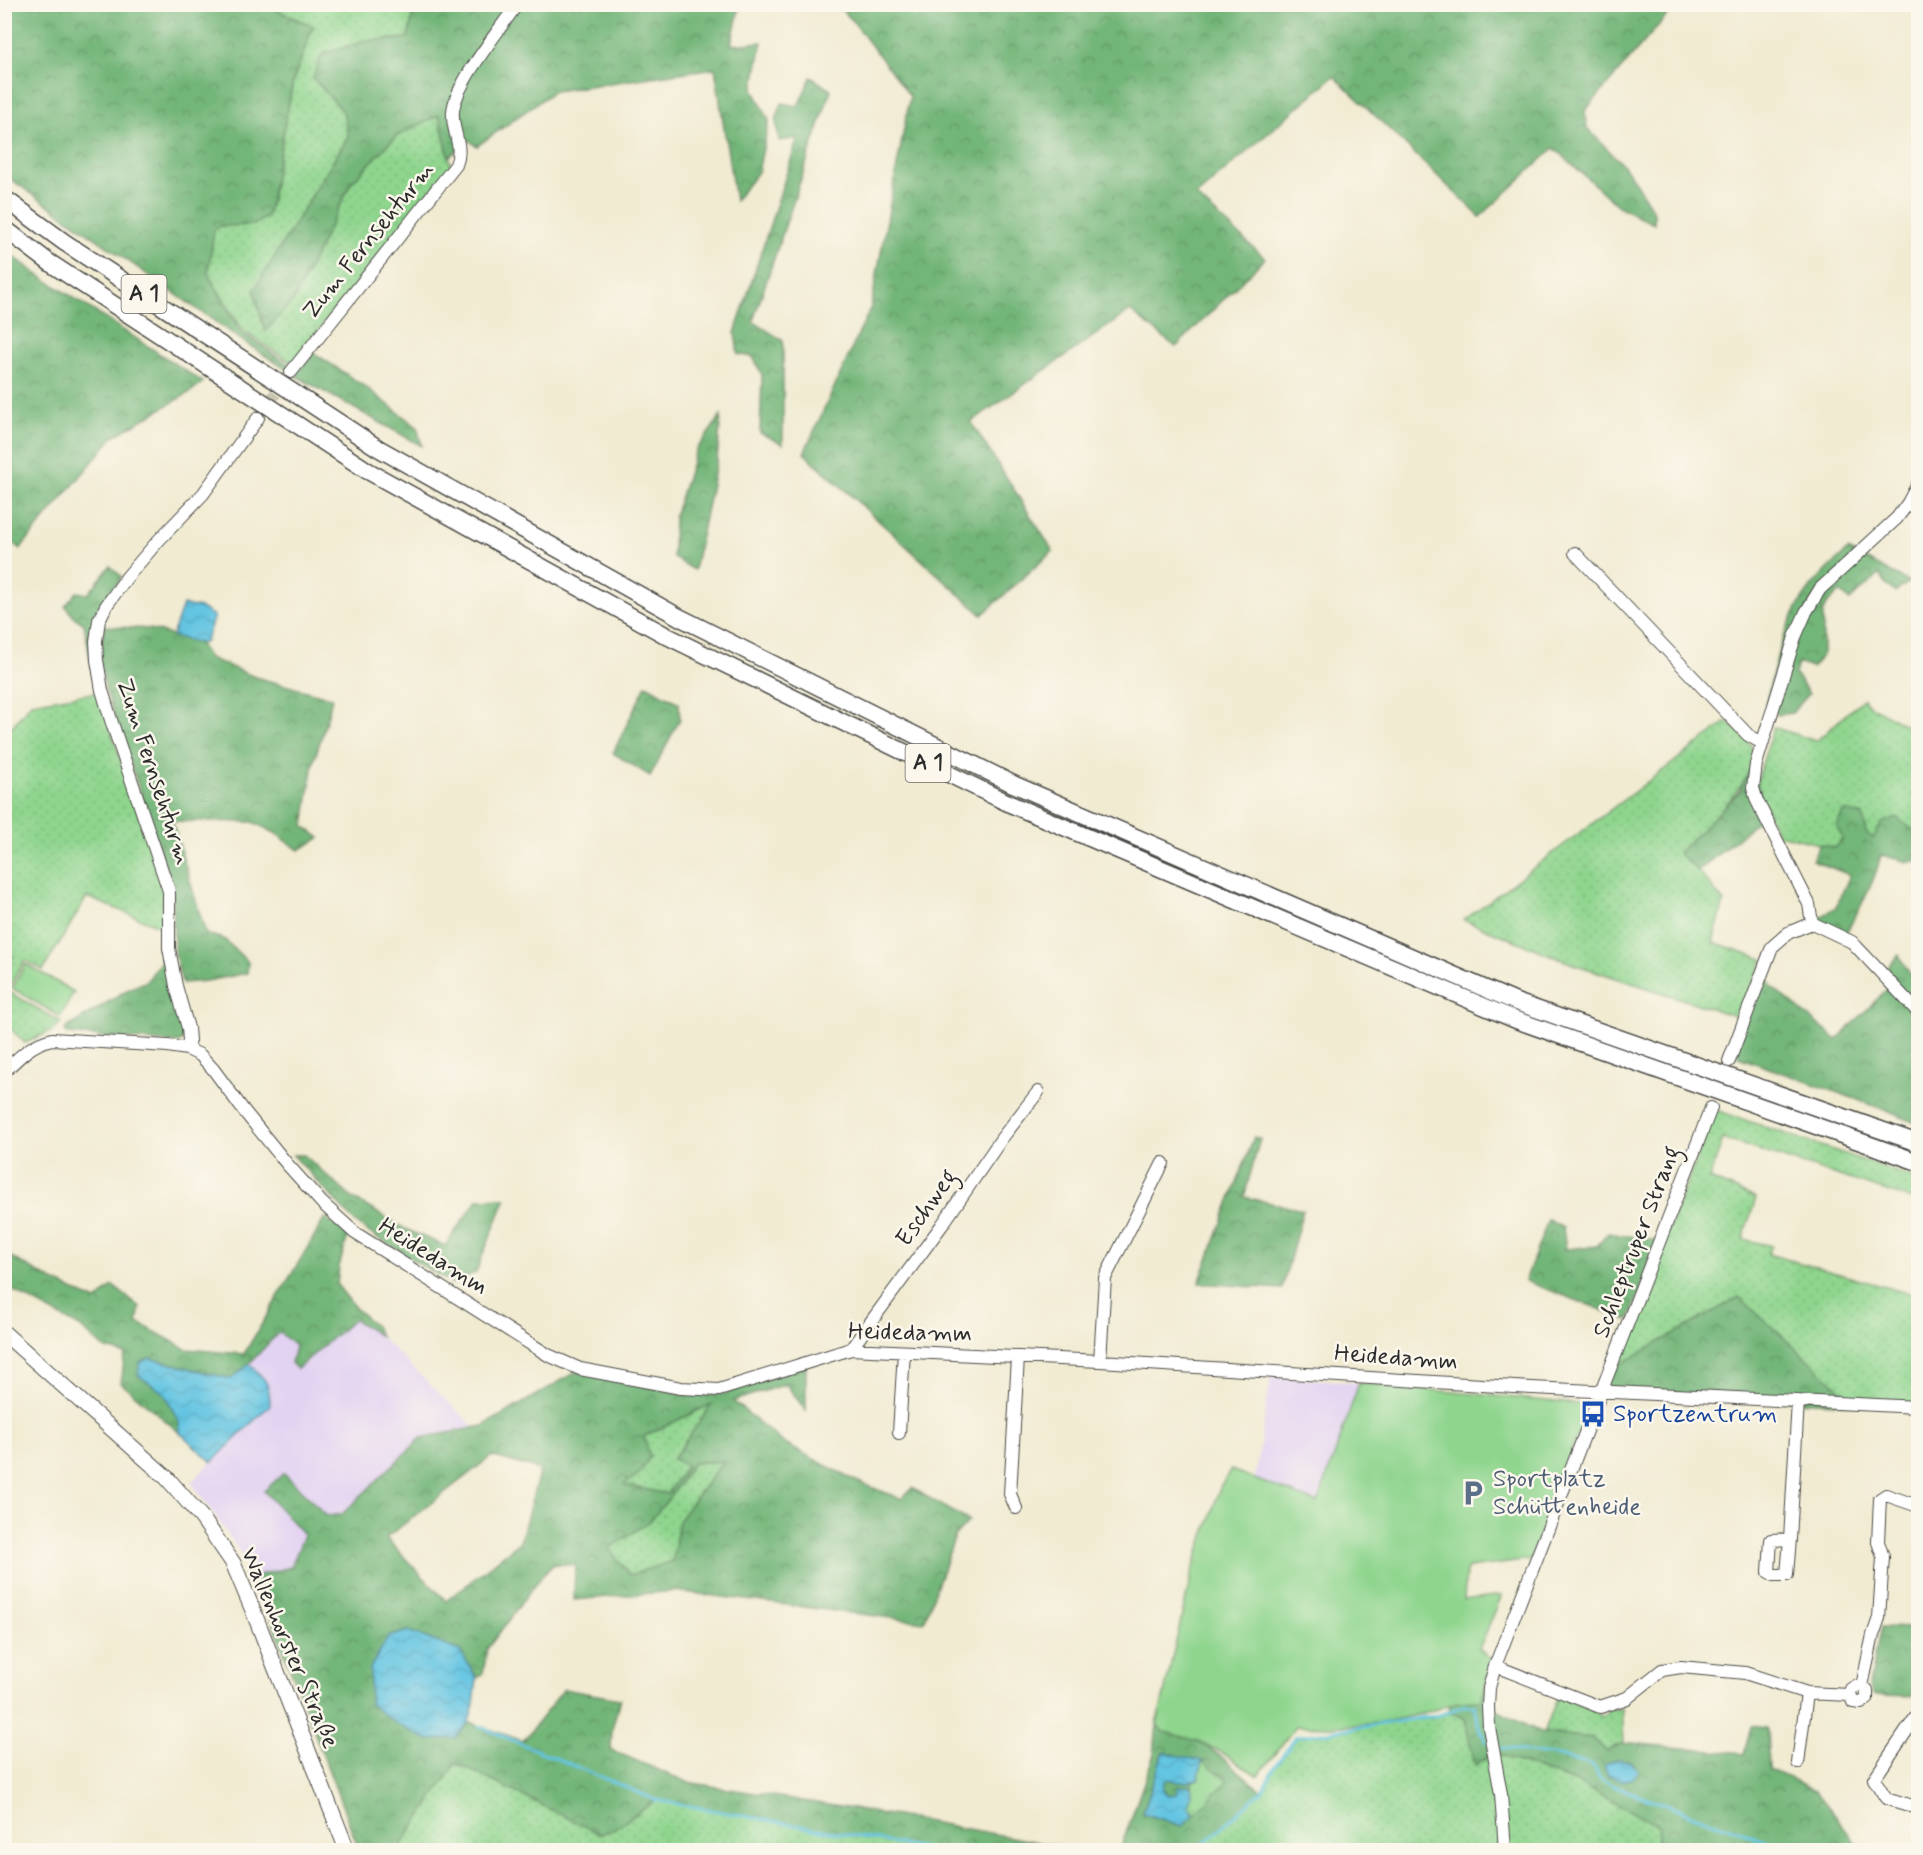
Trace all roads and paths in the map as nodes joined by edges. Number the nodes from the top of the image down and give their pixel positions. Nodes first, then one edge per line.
1 (517, 4) edge
2 (4, 198) edge
3 (4, 228) edge
4 (291, 372) tunnel mouth
5 (258, 418) tunnel mouth
6 (1918, 484) edge
7 (1575, 553) dead end
8 (1762, 743) junction
9 (1812, 923) junction
10 (1918, 1012) edge
11 (187, 1049) junction
12 (1729, 1061) dead end
13 (4, 1072) edge
14 (1038, 1092) dead end
15 (1711, 1108) dead end
16 (1918, 1143) edge
17 (1918, 1162) edge
18 (1163, 1163) dead end
19 (4, 1333) edge
20 (851, 1349) junction
21 (904, 1352) junction
22 (1018, 1358) junction
23 (1100, 1361) junction
24 (1602, 1391) junction
25 (1798, 1401) junction
26 (1918, 1407) edge
27 (899, 1433) dead end
28 (1918, 1506) edge
29 (1016, 1508) dead end
30 (1790, 1539) dead end
31 (1495, 1666) junction
32 (1807, 1693) junction
33 (1918, 1714) edge
34 (1798, 1763) dead end
35 (1918, 1808) edge
36 (347, 1851) edge
37 (1505, 1851) edge

1 - 4 street, Zum Fernsehturm
2 - 16 highway, A 1
3 - 17 highway, A 1
5 - 11 street, Zum Fernsehturm
6 - 8 street
7 - 8 street
8 - 9 street
9 - 10 street
9 - 12 street
11 - 13 street, Heidedamm
11 - 20 street, Heidedamm
14 - 20 street, Eschweg
15 - 24 street, Schleptruper Strang
18 - 23 street
19 - 36 main road, Wallenhorster Straße
20 - 21 street, Heidedamm
21 - 22 street, Heidedamm
21 - 27 street
22 - 23 street, Heidedamm
22 - 29 street
23 - 24 street, Heidedamm
24 - 25 street, Heidedamm
24 - 31 street, Schleptruper Strang
25 - 26 street, Heidedamm
25 - 30 street
28 - 32 street
31 - 32 street
31 - 37 street, Schleptruper Strang
32 - 34 street
33 - 35 street

